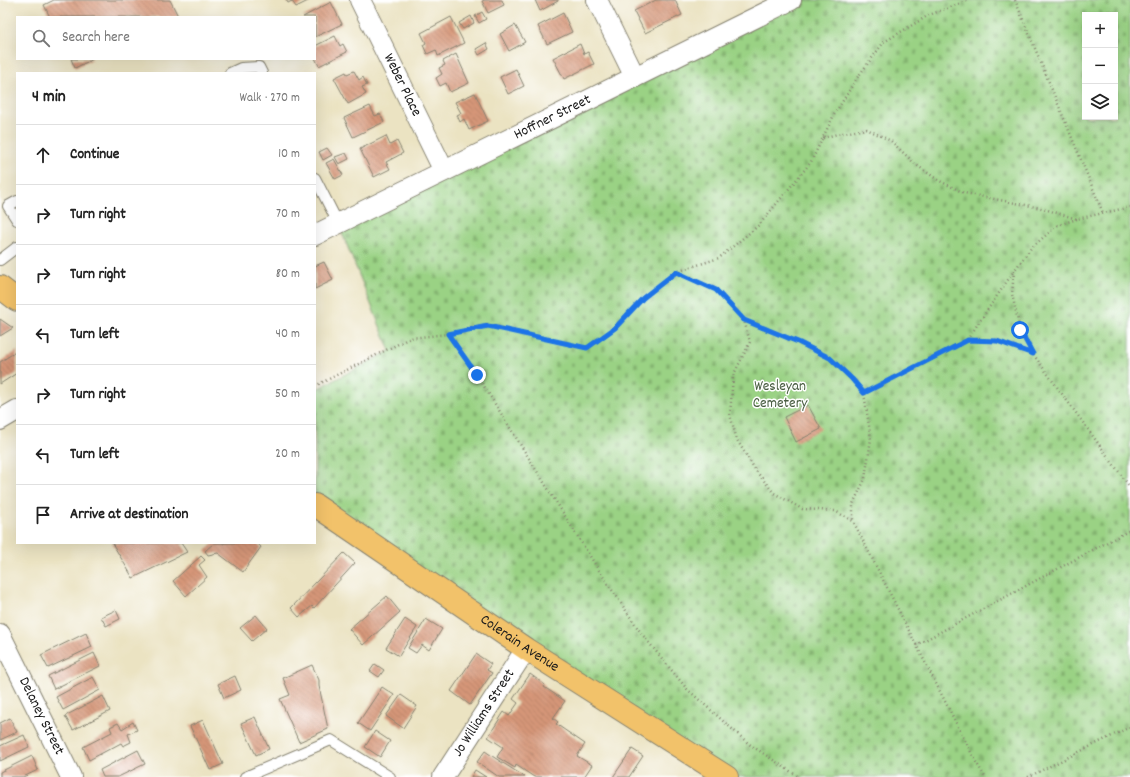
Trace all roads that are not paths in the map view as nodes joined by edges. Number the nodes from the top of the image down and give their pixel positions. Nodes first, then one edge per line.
1 (360, 0) edge
2 (597, 0) edge
3 (791, 0) edge
4 (232, 72) edge
5 (262, 72) edge
6 (635, 77) junction
7 (444, 171) junction
8 (316, 180) edge
9 (16, 201) edge
10 (16, 218) edge
11 (338, 223) junction
12 (316, 234) edge
13 (16, 248) edge
14 (0, 260) edge
15 (0, 286) edge
16 (16, 299) edge
17 (16, 411) edge
18 (0, 420) edge
19 (316, 506) edge
20 (0, 634) edge
21 (526, 649) junction
22 (71, 777) edge
23 (245, 777) edge
24 (390, 777) edge
25 (443, 777) edge
26 (727, 777) edge

1 - 7 street, Weber Place
2 - 6 street
3 - 6 street, Hoffner Street
4 - 5 lane
6 - 7 street, Hoffner Street
7 - 11 street, Hoffner Street
8 - 11 lane
9 - 10 lane
11 - 12 street, Hoffner Street
13 - 14 lane
15 - 16 main road
17 - 18 street
19 - 21 main road, Colerain Avenue
20 - 22 street, Delaney Street
21 - 25 street, Jo Williams Street
21 - 26 main road, Colerain Avenue
23 - 24 lane

